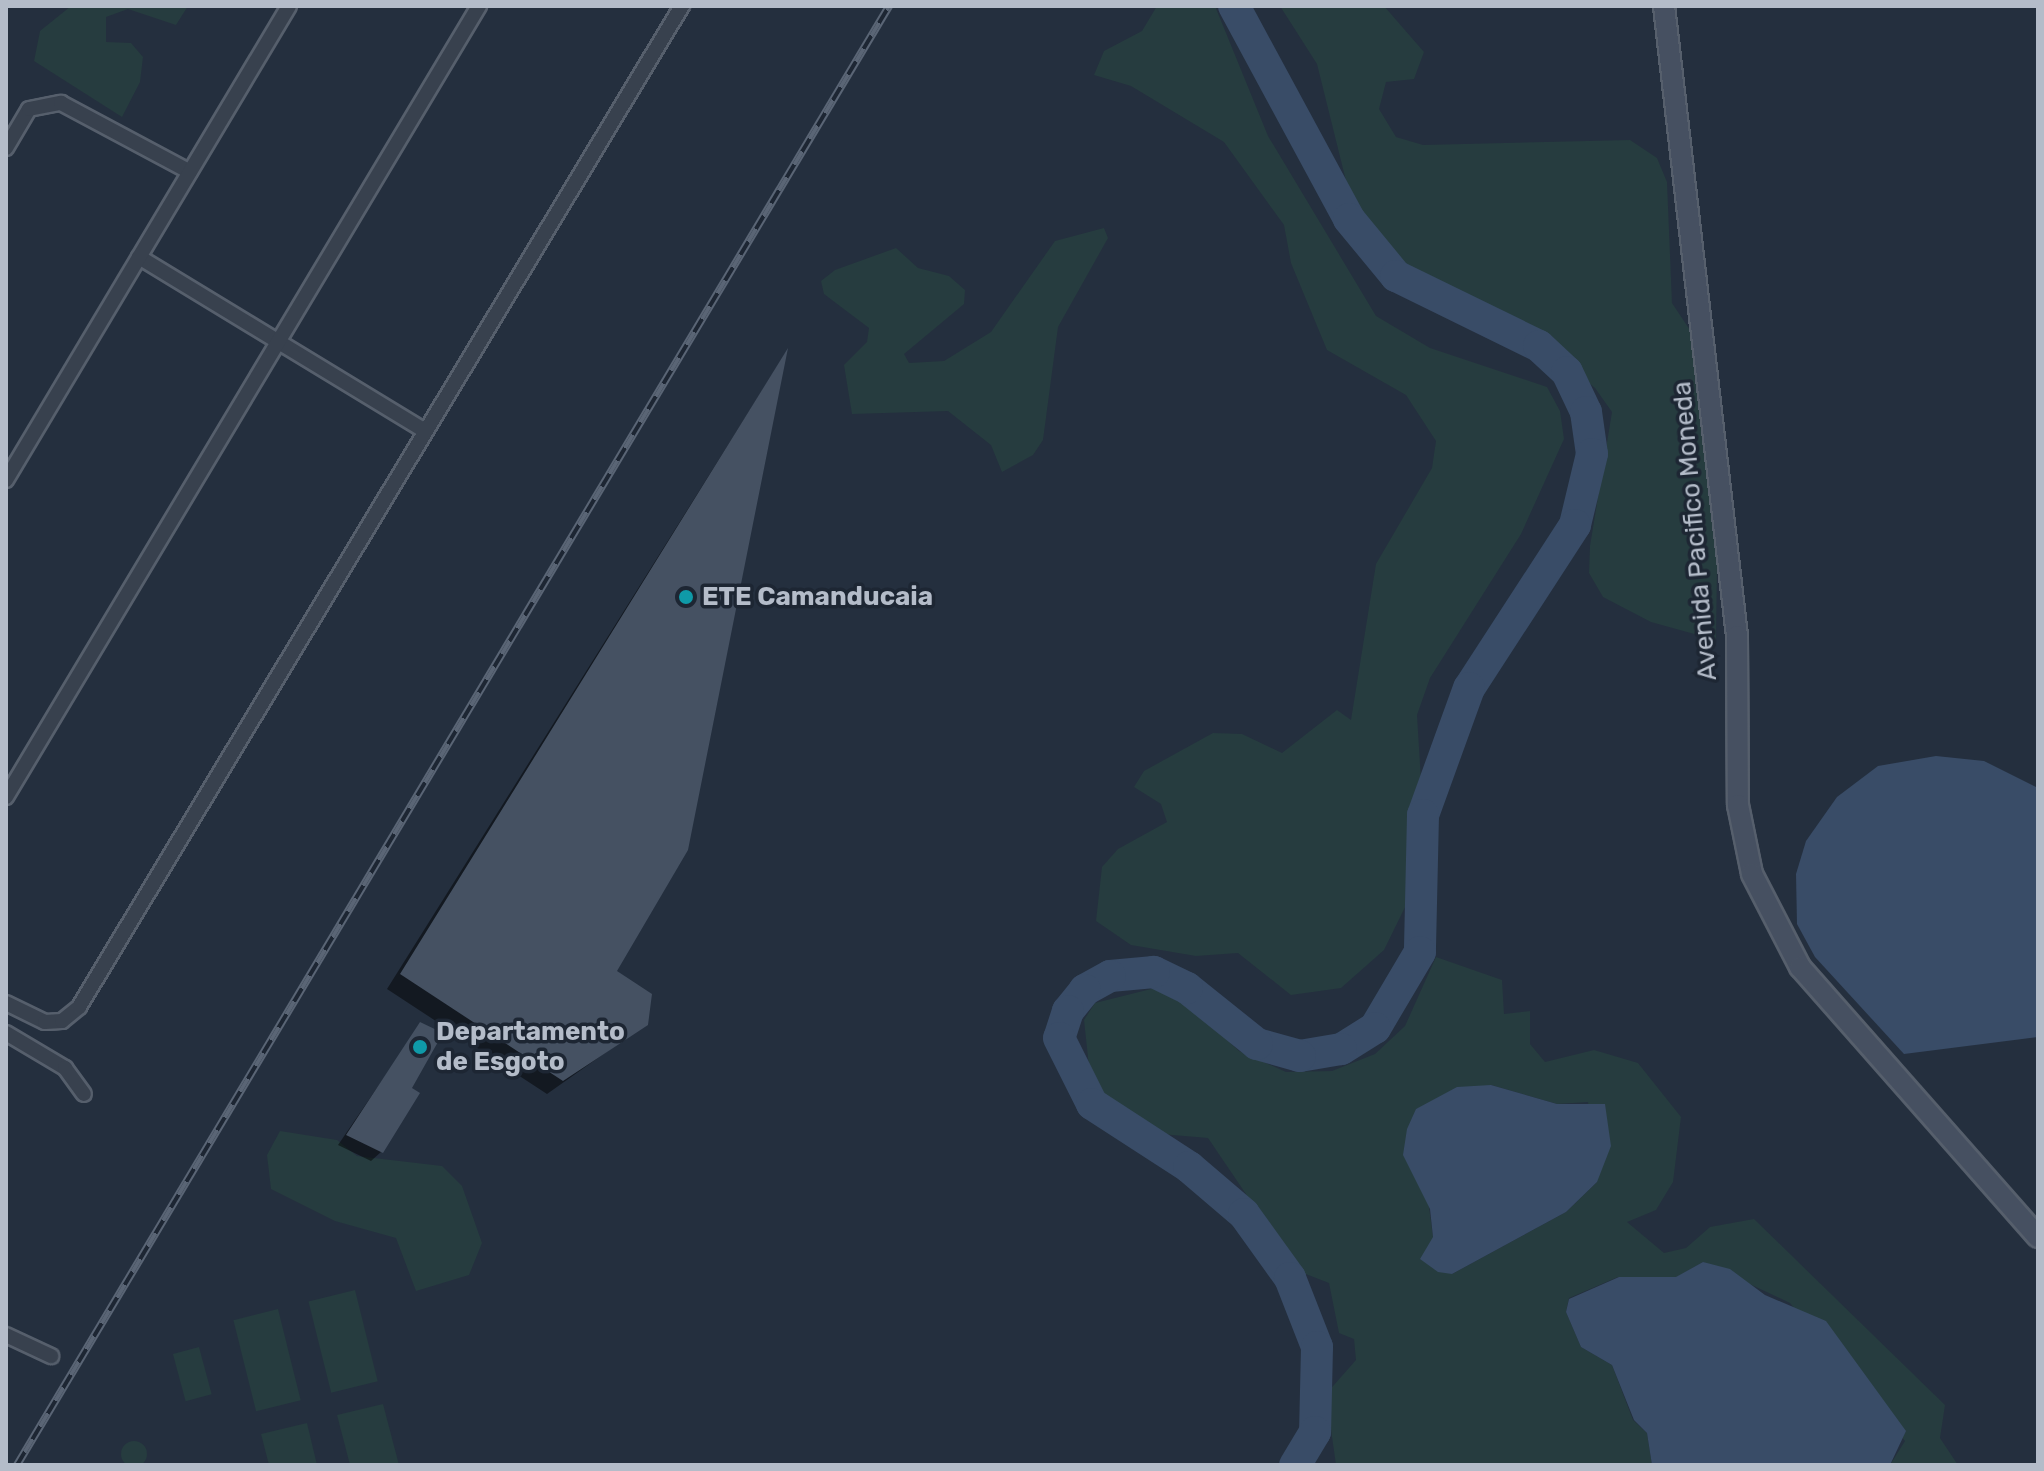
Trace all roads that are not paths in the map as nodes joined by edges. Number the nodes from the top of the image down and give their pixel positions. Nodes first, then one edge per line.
1 (289, 6) edge
2 (479, 6) edge
3 (682, 6) edge
4 (1664, 6) edge
5 (6, 148) edge
6 (190, 172) junction
7 (139, 257) junction
8 (282, 343) junction
9 (423, 430) junction
10 (6, 480) edge
11 (6, 797) edge
12 (6, 1003) edge
13 (6, 1033) edge
14 (84, 1094) dead end
15 (2038, 1237) edge
16 (6, 1335) edge
17 (51, 1356) dead end

1 - 6 street
2 - 8 street
3 - 9 street
4 - 15 street, Avenida Pacifico Moneda
5 - 6 street
6 - 7 street
7 - 8 street
7 - 10 street
8 - 9 street
8 - 11 street
9 - 12 street
13 - 14 street
16 - 17 street

